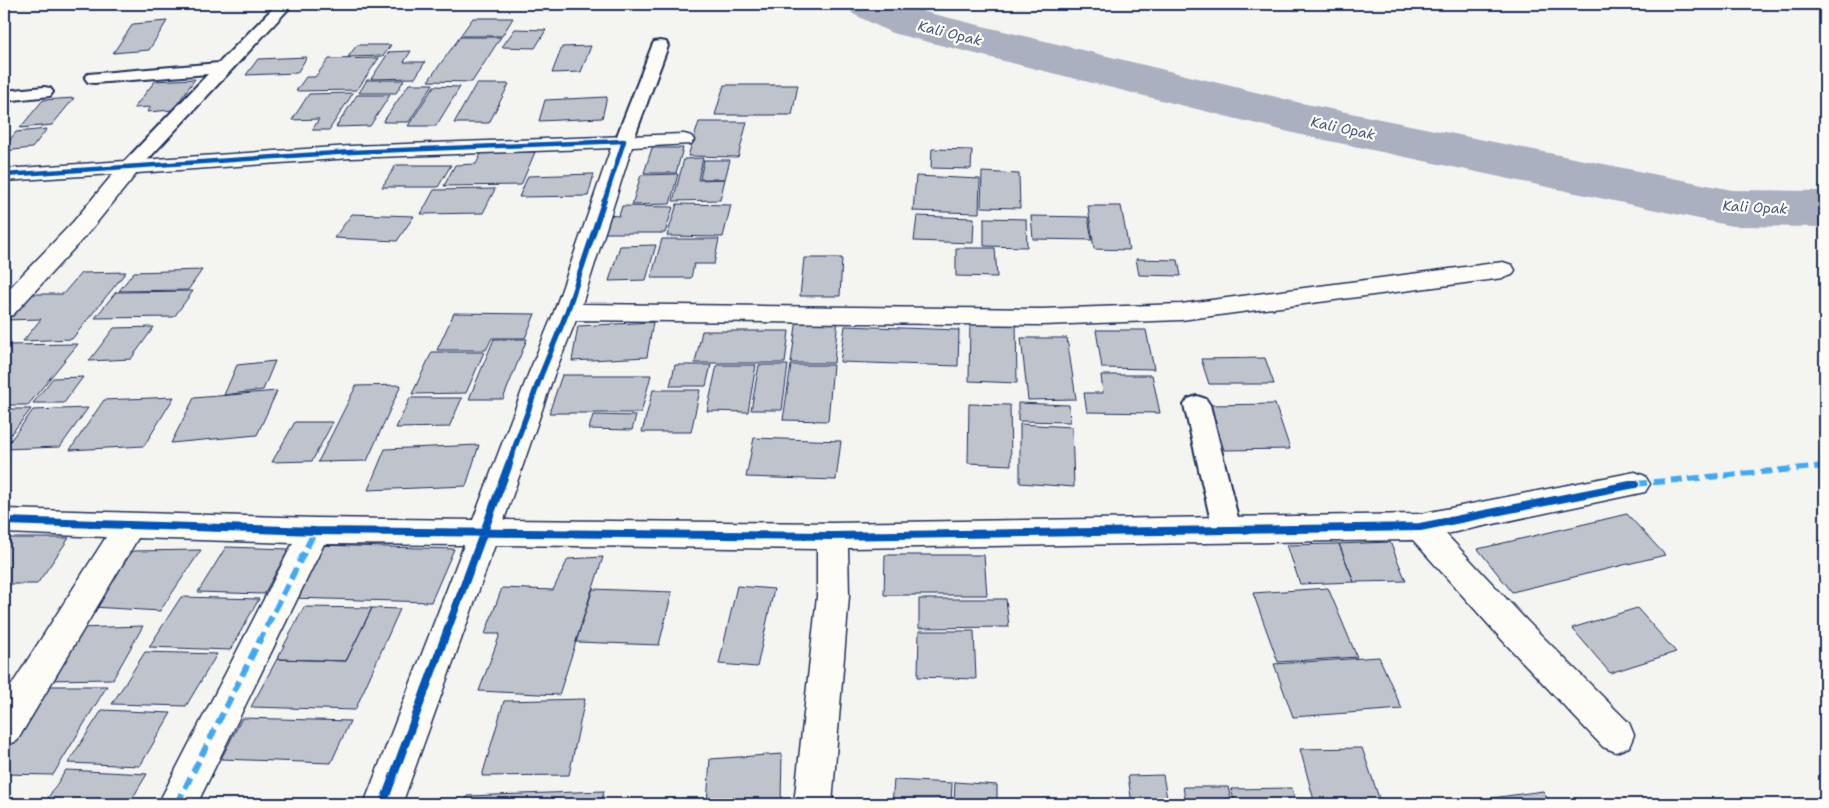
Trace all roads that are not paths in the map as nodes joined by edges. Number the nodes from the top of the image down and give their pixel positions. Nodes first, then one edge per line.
1 (285, 4) edge
2 (660, 46) dead end
3 (224, 68) junction
4 (94, 78) dead end
5 (44, 92) dead end
6 (4, 96) edge
7 (684, 140) dead end
8 (624, 141) junction
9 (131, 166) junction
10 (4, 175) edge
11 (1503, 270) dead end
12 (4, 309) edge
13 (567, 312) junction
14 (1197, 405) dead end
15 (1635, 484) dead end
16 (4, 521) edge
17 (129, 526) junction
18 (1420, 527) junction
19 (1227, 530) junction
20 (315, 531) junction
21 (484, 533) junction
22 (832, 536) junction
23 (4, 729) edge
24 (1616, 735) dead end
25 (177, 804) edge
26 (383, 804) edge
27 (813, 804) edge

1 - 3 lane
2 - 8 lane
3 - 4 lane
3 - 9 lane
5 - 6 lane
7 - 8 street
8 - 9 street
8 - 13 street
9 - 10 street
9 - 12 street
11 - 13 street
13 - 21 street
14 - 19 lane
15 - 18 street
16 - 17 street
17 - 20 street
17 - 23 street
18 - 19 street
18 - 24 street
19 - 22 street
20 - 21 street
20 - 25 street
21 - 22 street
21 - 26 street
22 - 27 street

